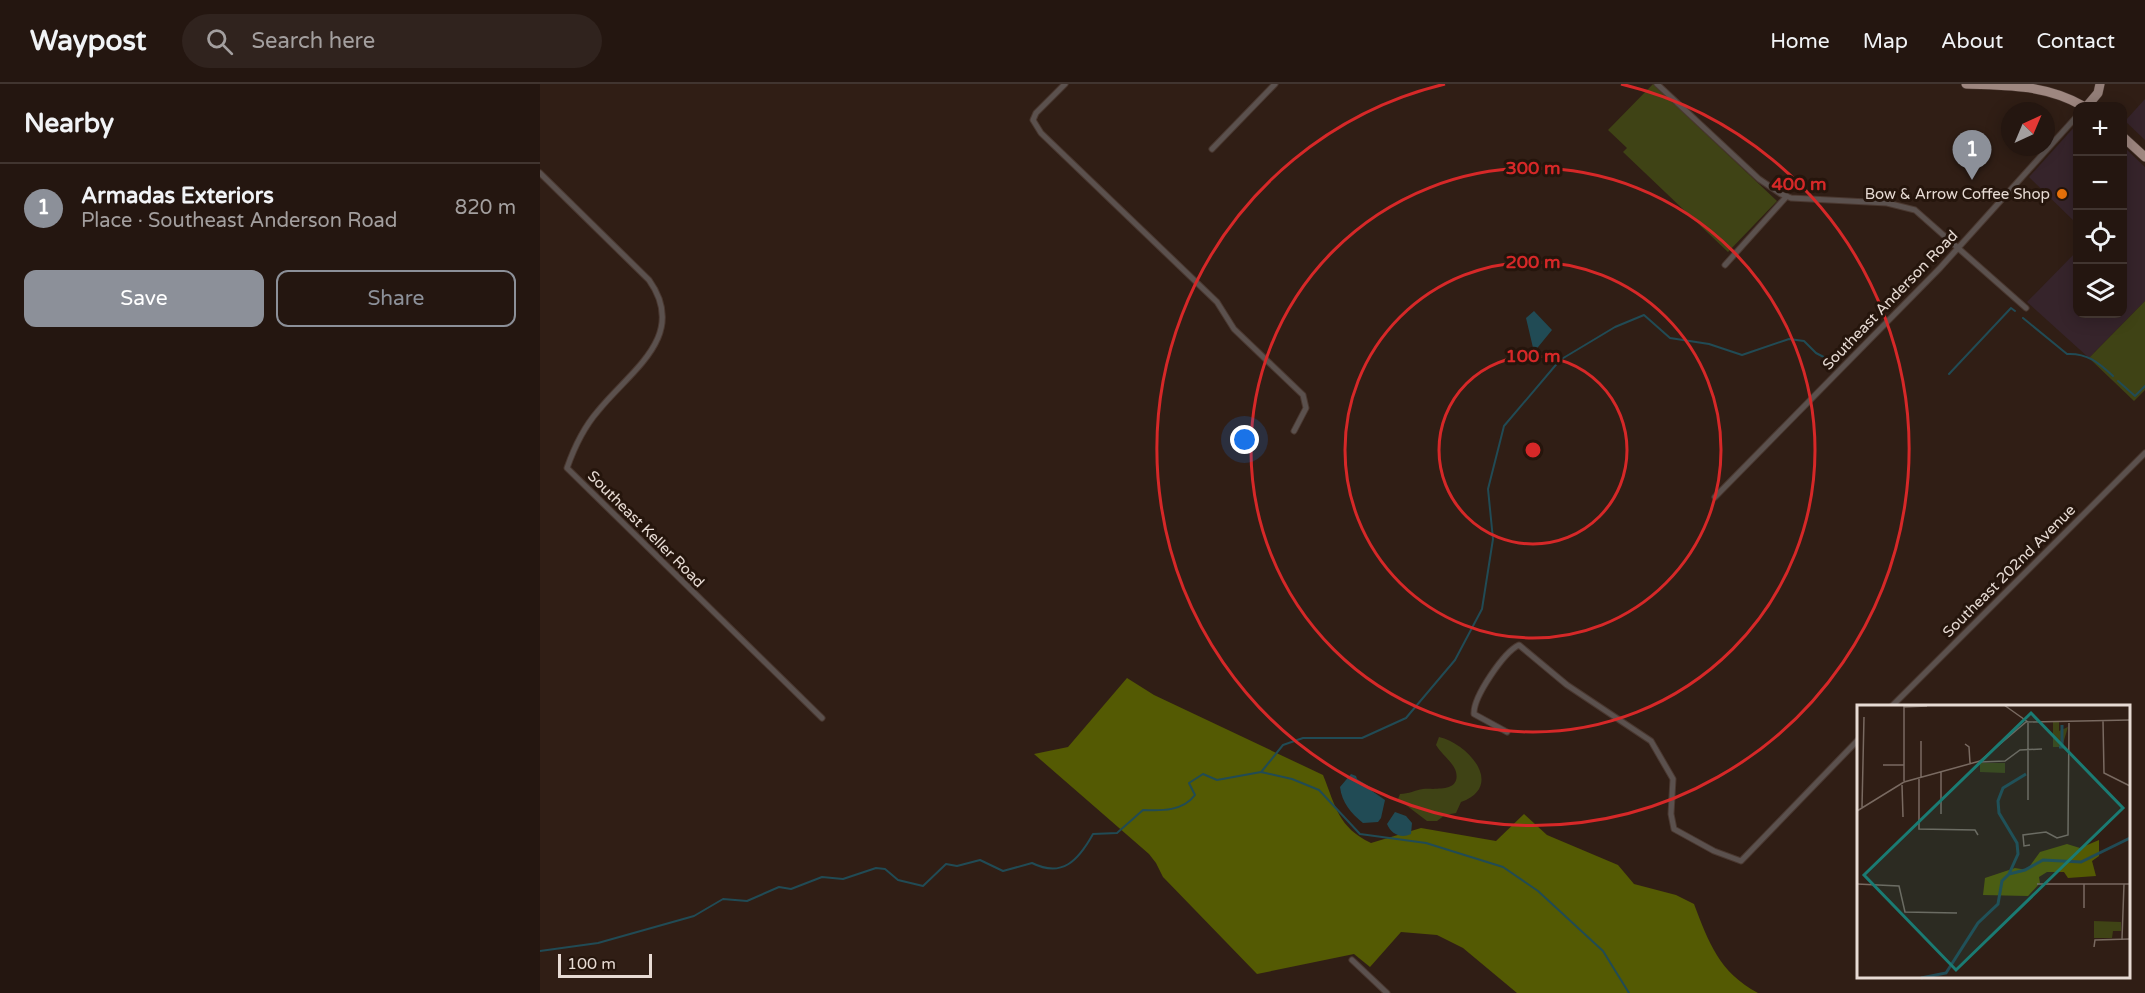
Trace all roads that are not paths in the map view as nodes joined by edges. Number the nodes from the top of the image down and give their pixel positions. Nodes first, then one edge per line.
1 (1065, 84) edge
2 (1275, 84) edge
3 (1657, 84) edge
4 (1966, 84) edge
5 (2100, 84) edge
6 (2076, 102) edge
7 (2089, 102) edge
8 (2073, 121) edge
9 (2127, 141) edge
10 (1212, 149) dead end
11 (2145, 157) edge
12 (540, 173) edge
13 (1787, 196) junction
14 (1959, 248) junction
15 (1725, 265) dead end
16 (2026, 308) dead end
17 (1294, 431) dead end
18 (2145, 453) edge
19 (1715, 497) dead end
20 (1893, 705) edge
21 (822, 718) dead end
22 (1507, 732) dead end
23 (1857, 741) edge
24 (1352, 960) dead end
25 (1387, 993) edge

1 - 17 street
2 - 10 street
3 - 13 street
4 - 6 highway
5 - 7 main road
8 - 14 street, Southeast Anderson Road
9 - 11 highway
12 - 21 street, Southeast Keller Road
13 - 14 street
13 - 15 street
14 - 16 street
14 - 19 street, Southeast Anderson Road
18 - 20 street, Southeast 202nd Avenue
22 - 23 street
24 - 25 street

